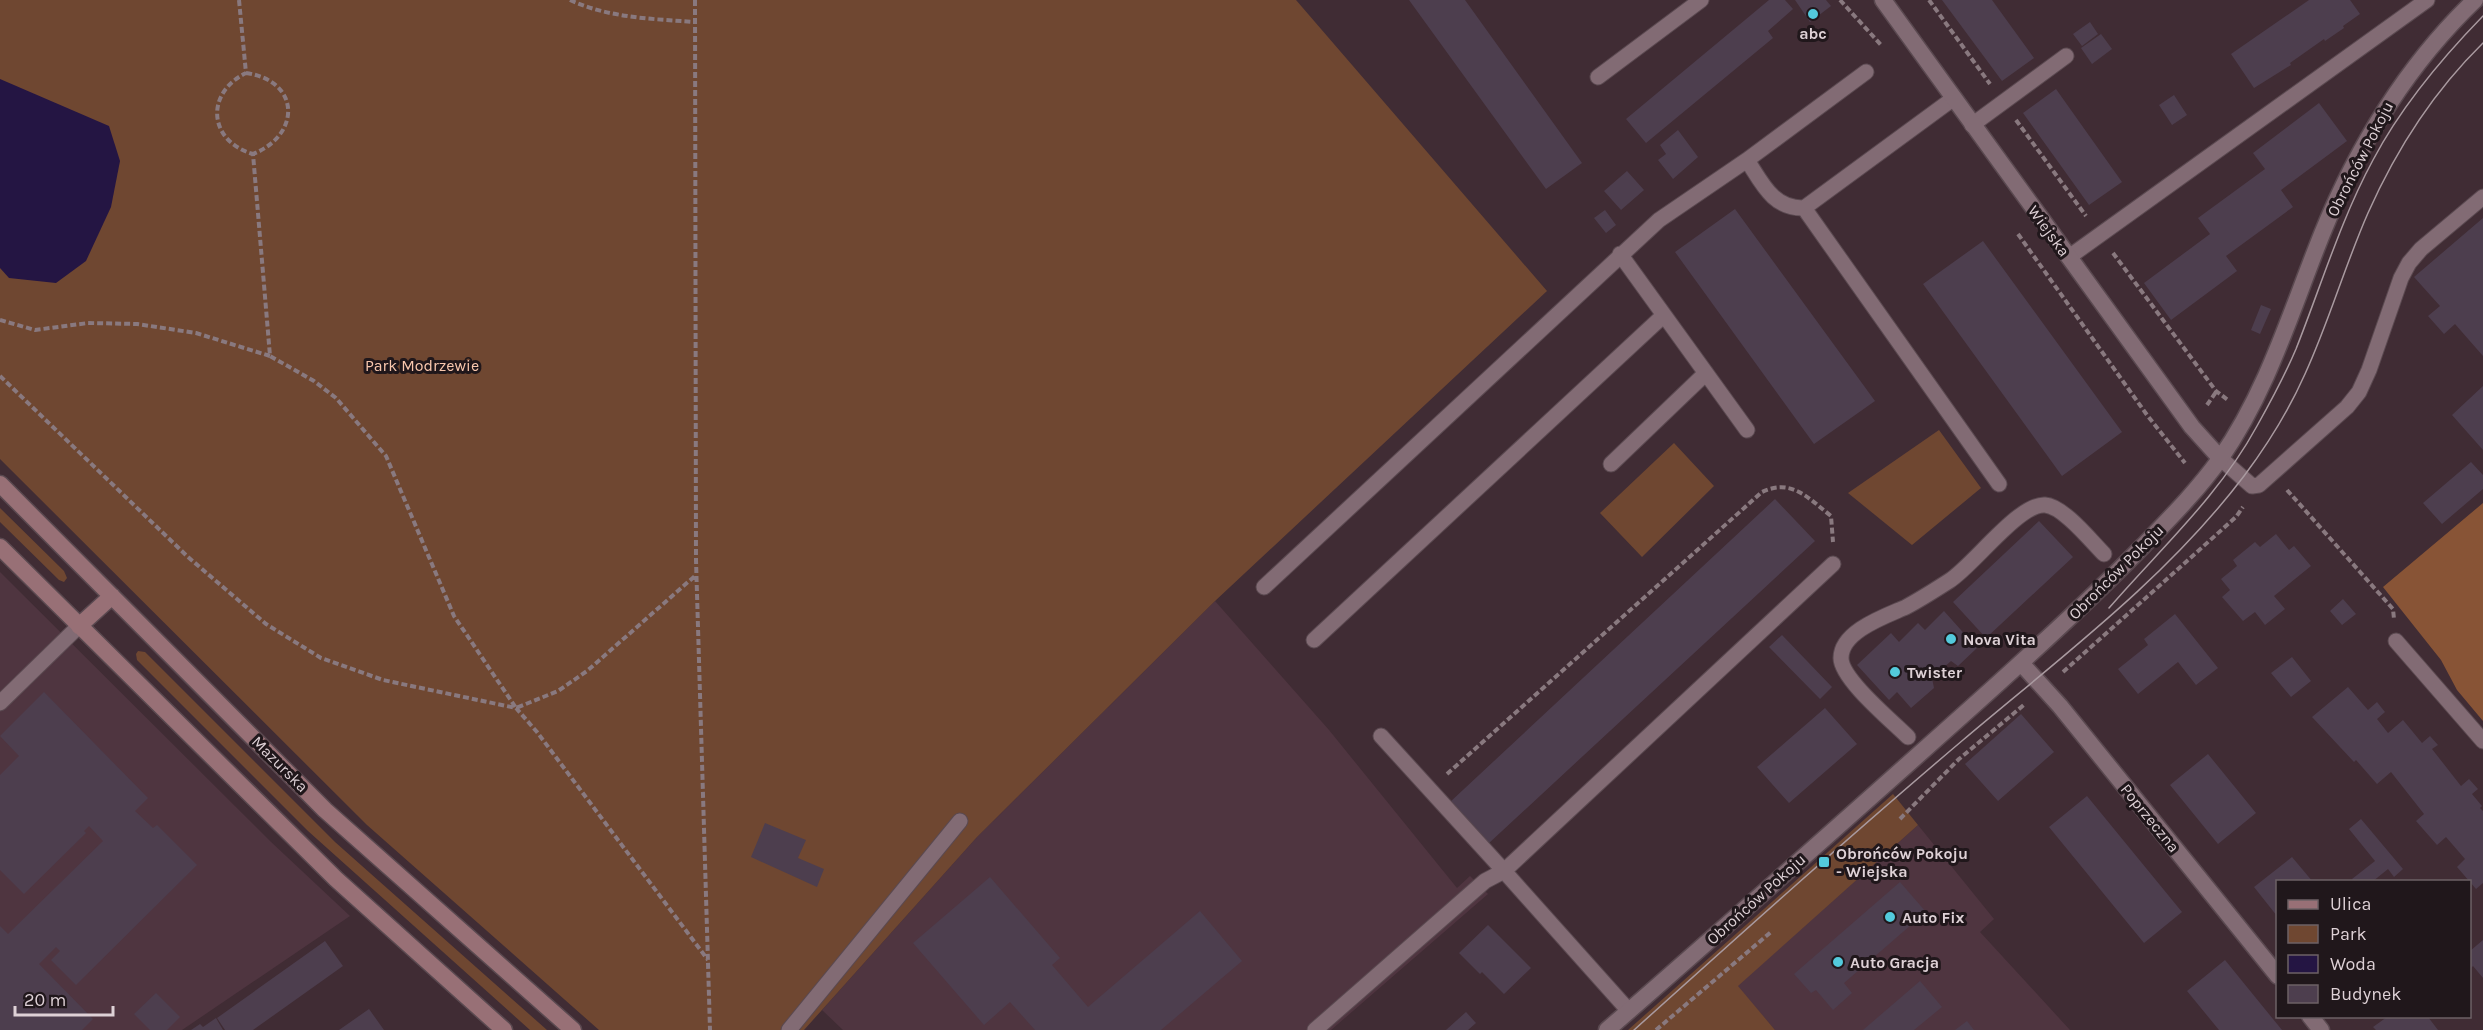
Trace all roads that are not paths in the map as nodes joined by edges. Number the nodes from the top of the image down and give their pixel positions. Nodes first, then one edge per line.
1 (1701, 0) edge
2 (1883, 0) edge
3 (2427, 0) edge
4 (2475, 0) edge
5 (2066, 57) dead end
6 (1866, 72) dead end
7 (1599, 77) dead end
8 (1954, 98) junction
9 (1972, 125) junction
10 (1747, 160) junction
11 (2483, 197) edge
12 (1804, 208) junction
13 (1620, 255) junction
14 (2069, 257) junction
15 (1664, 315) junction
16 (1706, 373) junction
17 (1747, 430) dead end
18 (2220, 458) junction
19 (1611, 464) dead end
20 (0, 484) edge
21 (2000, 484) dead end
22 (0, 547) edge
23 (2104, 554) dead end
24 (1833, 564) dead end
25 (1264, 587) dead end
26 (112, 596) junction
27 (79, 626) junction
28 (1314, 640) dead end
29 (2396, 641) road end
30 (2021, 663) junction
31 (0, 704) edge
32 (1381, 736) dead end
33 (1908, 737) dead end
34 (2483, 741) edge
35 (960, 820) dead end
36 (1504, 871) junction
37 (2276, 975) edge
38 (1629, 1011) junction
39 (2311, 1018) edge
40 (504, 1030) edge
41 (573, 1030) edge
42 (789, 1030) edge
43 (1315, 1030) edge
44 (1607, 1030) edge
45 (2321, 1030) edge

1 - 7 lane
2 - 8 street, Wiejska
3 - 14 lane
4 - 18 street, Obrońców Pokoju
5 - 9 lane
6 - 10 lane
8 - 9 street, Wiejska
8 - 12 lane
9 - 14 street, Wiejska
10 - 12 lane
10 - 13 lane
11 - 18 lane
12 - 21 lane
13 - 15 lane
13 - 25 lane
14 - 18 street, Wiejska
15 - 16 lane
15 - 28 lane
16 - 17 lane
16 - 19 lane
18 - 30 street, Obrońców Pokoju
20 - 26 main road, Mazurska
22 - 27 main road
23 - 33 lane
24 - 36 lane
26 - 27 main road
26 - 41 main road, Mazurska
27 - 31 lane
27 - 40 main road
29 - 34 lane
30 - 37 street, Poprzeczna
30 - 38 street, Obrońców Pokoju
32 - 36 lane
35 - 42 lane
36 - 38 lane
36 - 43 lane
38 - 44 street, Obrońców Pokoju
39 - 45 street

